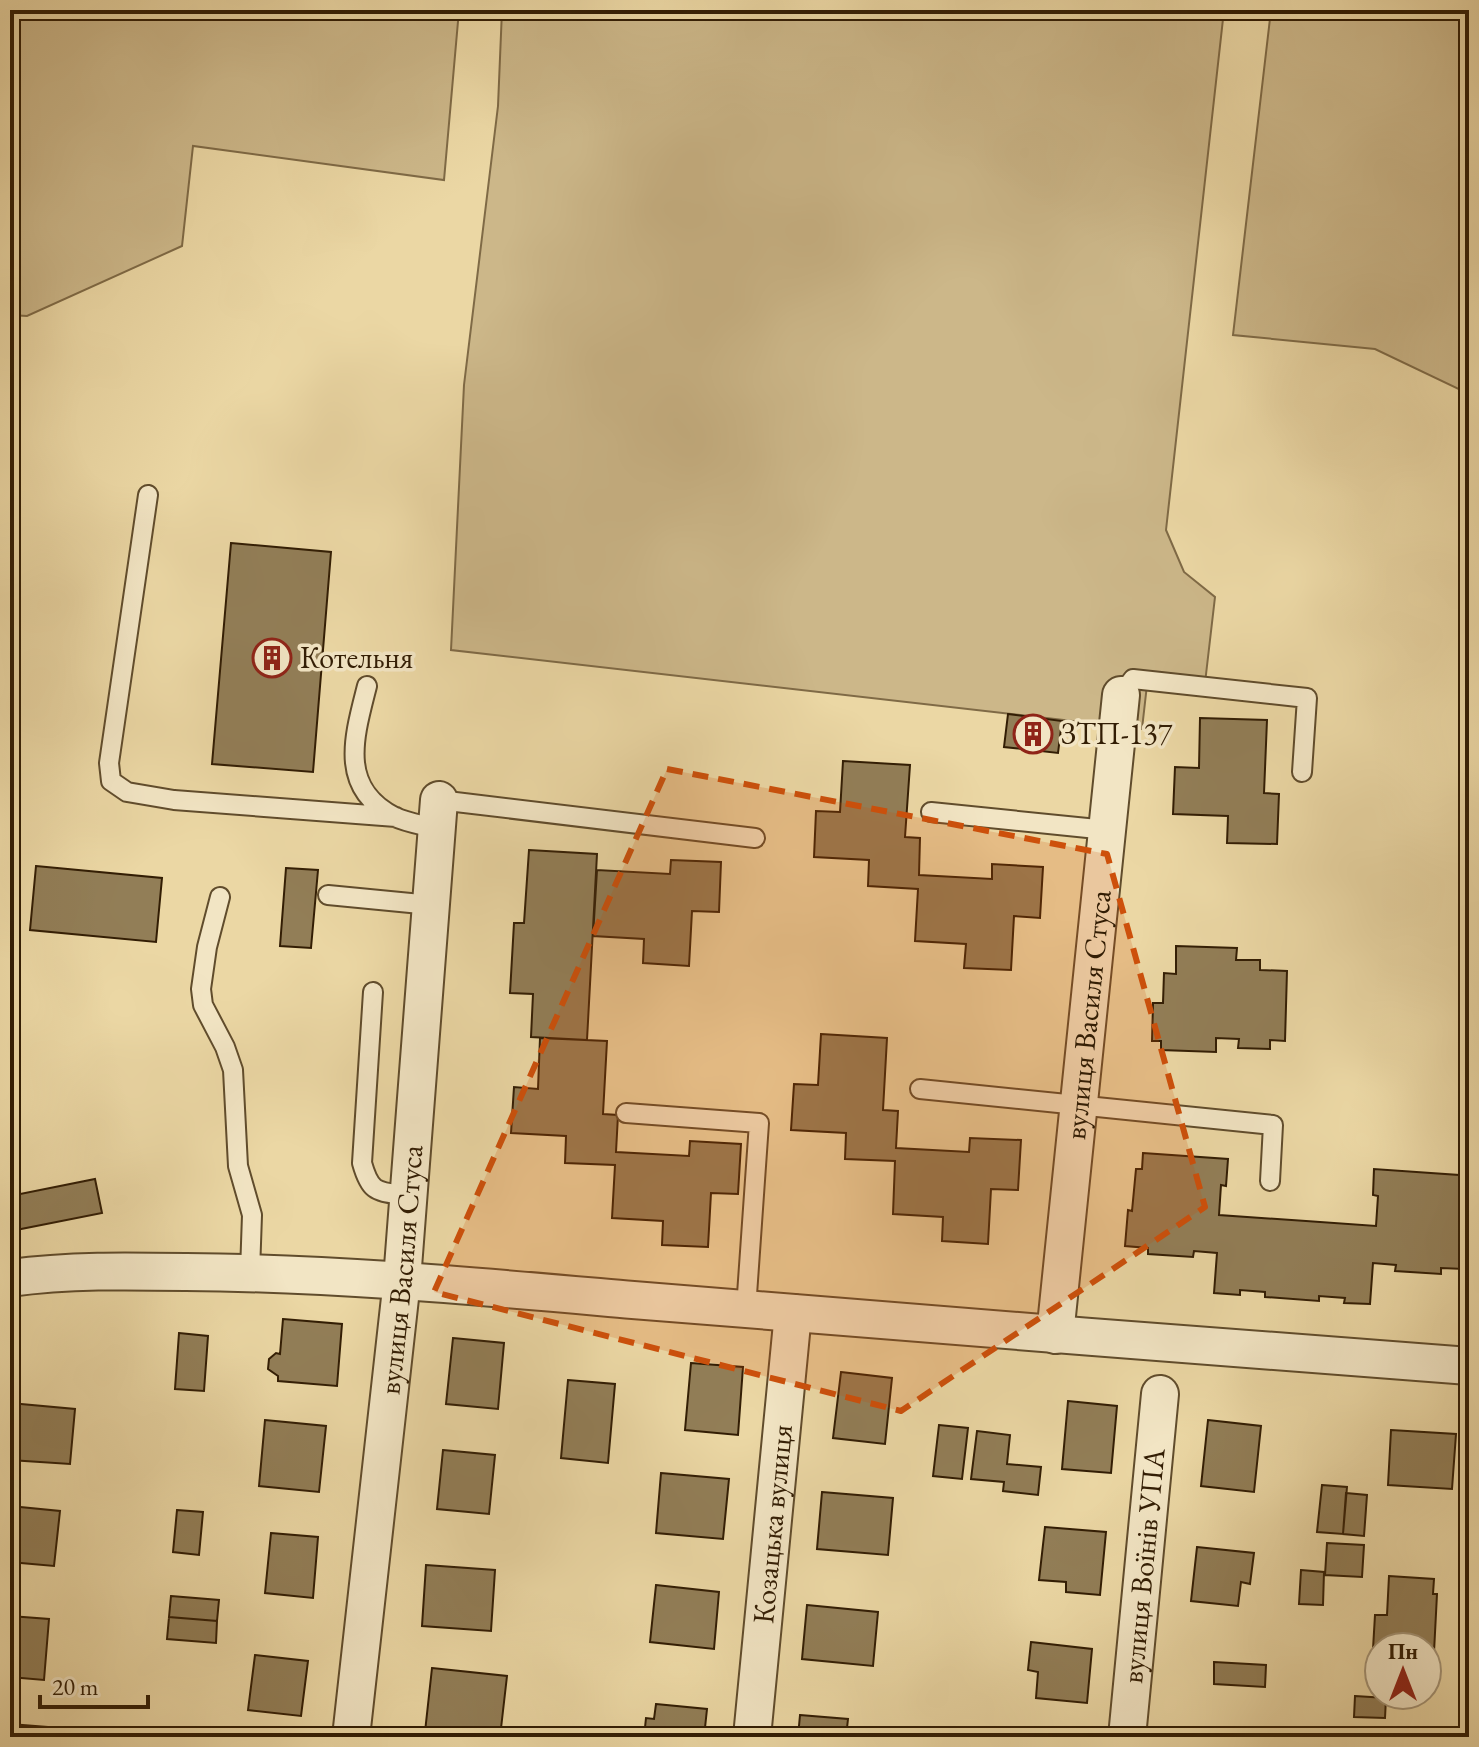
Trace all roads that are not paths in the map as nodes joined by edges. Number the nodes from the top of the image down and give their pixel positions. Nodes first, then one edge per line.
1 (148, 495) dead end
2 (367, 686) dead end
3 (1121, 695) joint
4 (1302, 772) dead end
5 (931, 812) dead end
6 (438, 814) junction
7 (396, 817) junction
8 (1107, 830) junction
9 (755, 838) dead end
10 (328, 895) dead end
11 (220, 897) dead end
12 (431, 905) junction
13 (373, 992) dead end
14 (920, 1089) dead end
15 (1079, 1105) junction
16 (626, 1113) dead end
17 (1270, 1181) dead end
18 (409, 1196) junction
19 (250, 1272) junction
20 (10, 1278) edge
21 (402, 1280) junction
22 (746, 1309) junction
23 (793, 1313) junction
24 (1055, 1335) junction
25 (1469, 1366) edge
26 (1160, 1394) dead end
27 (351, 1737) edge
28 (752, 1737) edge
29 (1127, 1737) edge

1 - 7 lane
2 - 7 lane
3 - 4 lane
3 - 8 street, вулиця Василя Стуса
5 - 8 lane
6 - 7 lane
6 - 9 lane
6 - 12 street, вулиця Василя Стуса
8 - 15 street, вулиця Василя Стуса
10 - 12 lane
11 - 19 lane
12 - 18 street, вулиця Василя Стуса
13 - 18 lane
14 - 15 lane
15 - 17 lane
15 - 24 street, вулиця Василя Стуса
16 - 22 lane
18 - 21 street, вулиця Василя Стуса
19 - 20 street
19 - 21 street
21 - 22 street
21 - 27 street, вулиця Василя Стуса
22 - 23 street
23 - 24 street
23 - 28 street, Козацька вулиця
24 - 25 street
26 - 29 street, вулиця Воїнів УПА

